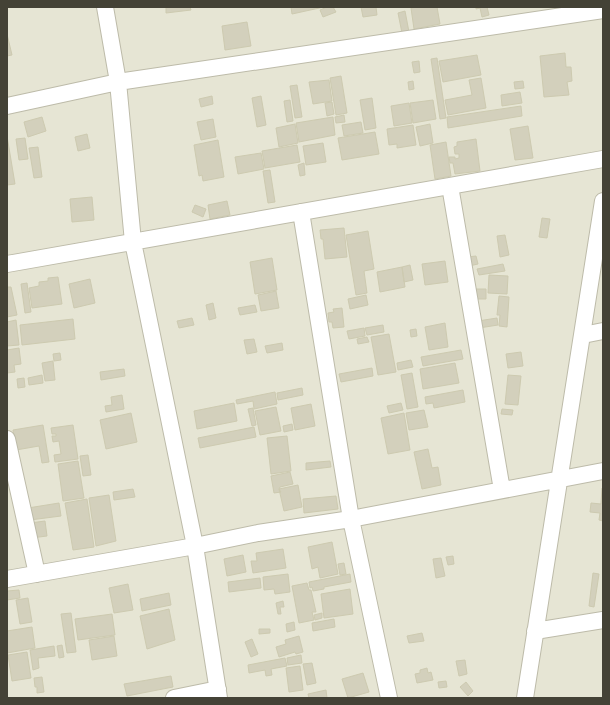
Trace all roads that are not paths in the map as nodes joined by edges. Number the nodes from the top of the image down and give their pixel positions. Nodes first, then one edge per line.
1 (105, 7) edge
2 (603, 10) edge
3 (118, 82) junction
4 (7, 106) edge
5 (603, 159) edge
6 (450, 186) junction
7 (603, 201) edge
8 (301, 212) junction
9 (133, 242) junction
10 (7, 264) edge
11 (603, 330) edge
12 (583, 335) junction
13 (7, 439) edge
14 (603, 471) edge
15 (559, 479) junction
16 (502, 490) junction
17 (351, 519) junction
18 (195, 546) junction
19 (37, 574) junction
20 (7, 579) edge
21 (603, 620) edge
22 (536, 631) junction
23 (218, 694) edge
24 (174, 698) edge
25 (389, 698) edge
26 (525, 698) edge

1 - 3 street
2 - 3 street
3 - 4 street
3 - 9 street
5 - 6 street
6 - 8 street
6 - 16 street
7 - 12 street
8 - 9 street
8 - 17 street
9 - 10 street
9 - 18 street
11 - 12 street
12 - 15 street
13 - 19 street
14 - 15 street
15 - 16 street
15 - 22 street
16 - 17 street
17 - 18 street
17 - 25 street
18 - 19 street
18 - 23 street
19 - 20 street
21 - 22 street
22 - 26 street
23 - 24 street

